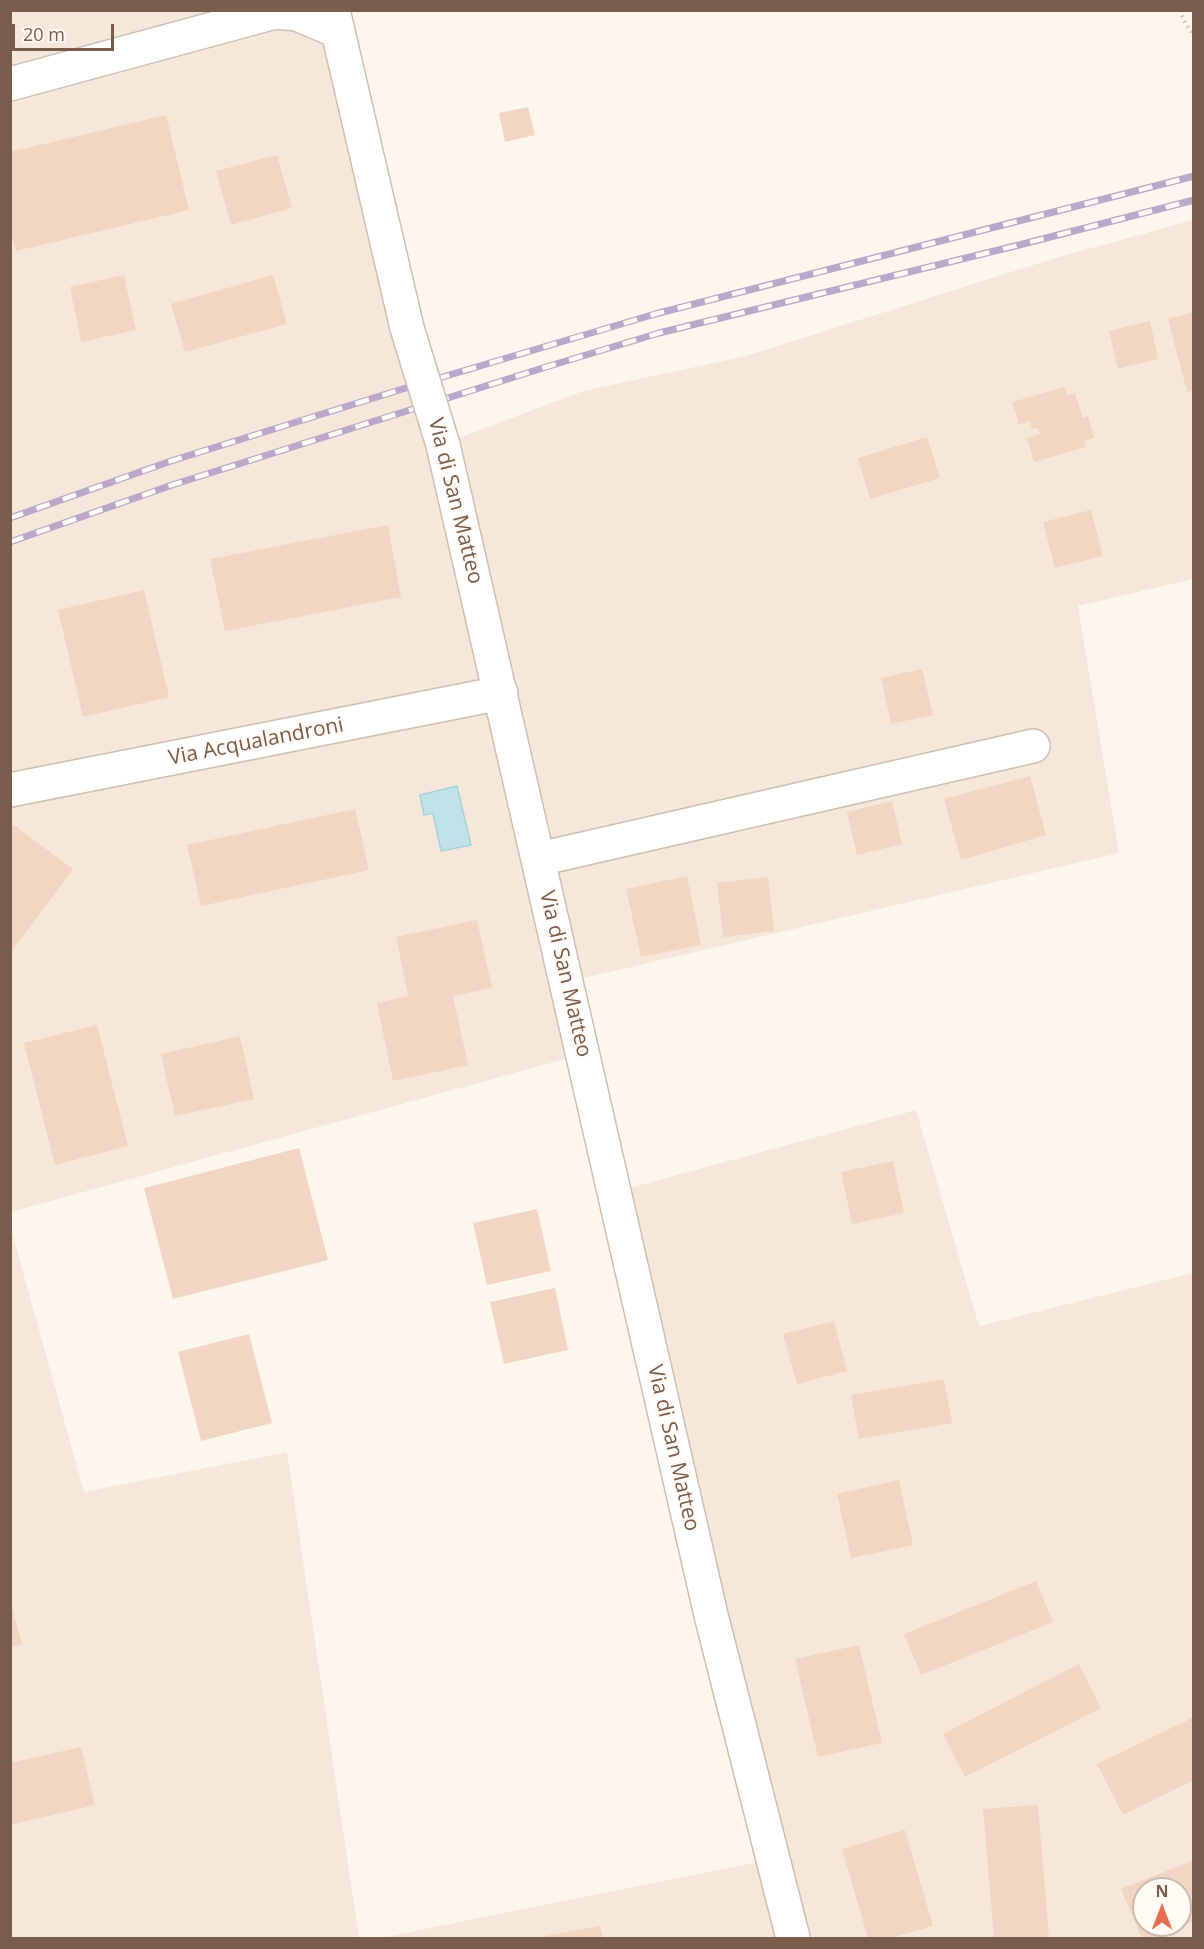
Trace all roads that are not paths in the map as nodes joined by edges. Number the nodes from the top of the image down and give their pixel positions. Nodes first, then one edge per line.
1 (335, 21) edge
2 (10, 84) edge
3 (501, 693) junction
4 (1033, 746) dead end
5 (10, 790) edge
6 (539, 859) junction
7 (794, 1938) edge

1 - 2 street
1 - 3 street, Via di San Matteo, bridge
3 - 5 street, Via Acqualandroni
3 - 6 street, Via di San Matteo
4 - 6 street
6 - 7 street, Via di San Matteo

